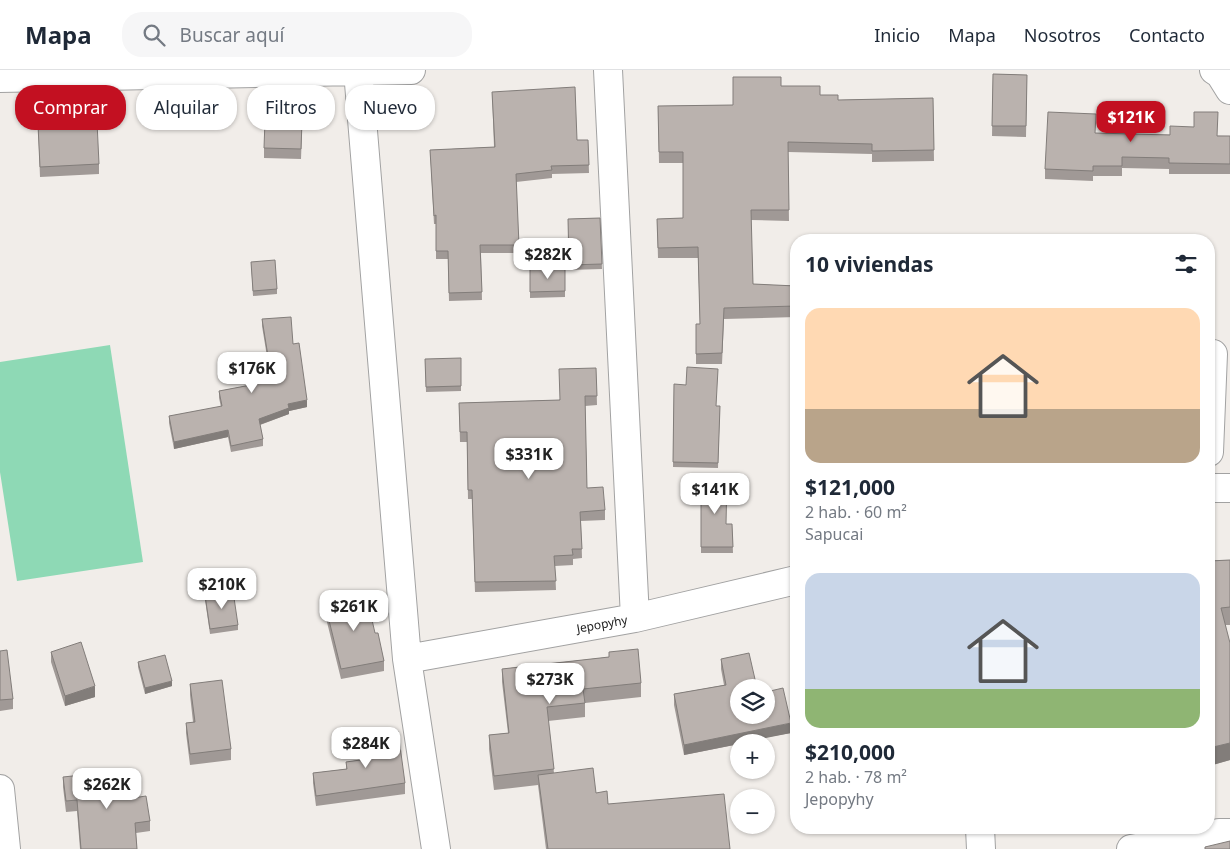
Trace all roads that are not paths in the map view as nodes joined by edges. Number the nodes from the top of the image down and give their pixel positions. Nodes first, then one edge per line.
1 (410, 70) edge
2 (608, 70) edge
3 (1214, 70) edge
4 (358, 71) junction
5 (101, 73) edge
6 (0, 78) edge
7 (1230, 90) edge
8 (1215, 488) edge
9 (1230, 488) edge
10 (790, 581) edge
11 (635, 618) junction
12 (407, 659) junction
13 (0, 789) edge
14 (1230, 833) edge
15 (981, 834) edge
16 (1214, 834) edge
17 (1215, 834) edge
18 (6, 849) edge
19 (436, 849) edge
20 (982, 849) edge
21 (1131, 849) edge

1 - 4 street
2 - 11 street
3 - 7 street
4 - 5 street
4 - 12 street
5 - 6 street
8 - 9 street
10 - 11 street, Jepopyhy
11 - 12 street, Jepopyhy
12 - 19 street
13 - 18 street
14 - 17 street
15 - 20 street
16 - 21 street

